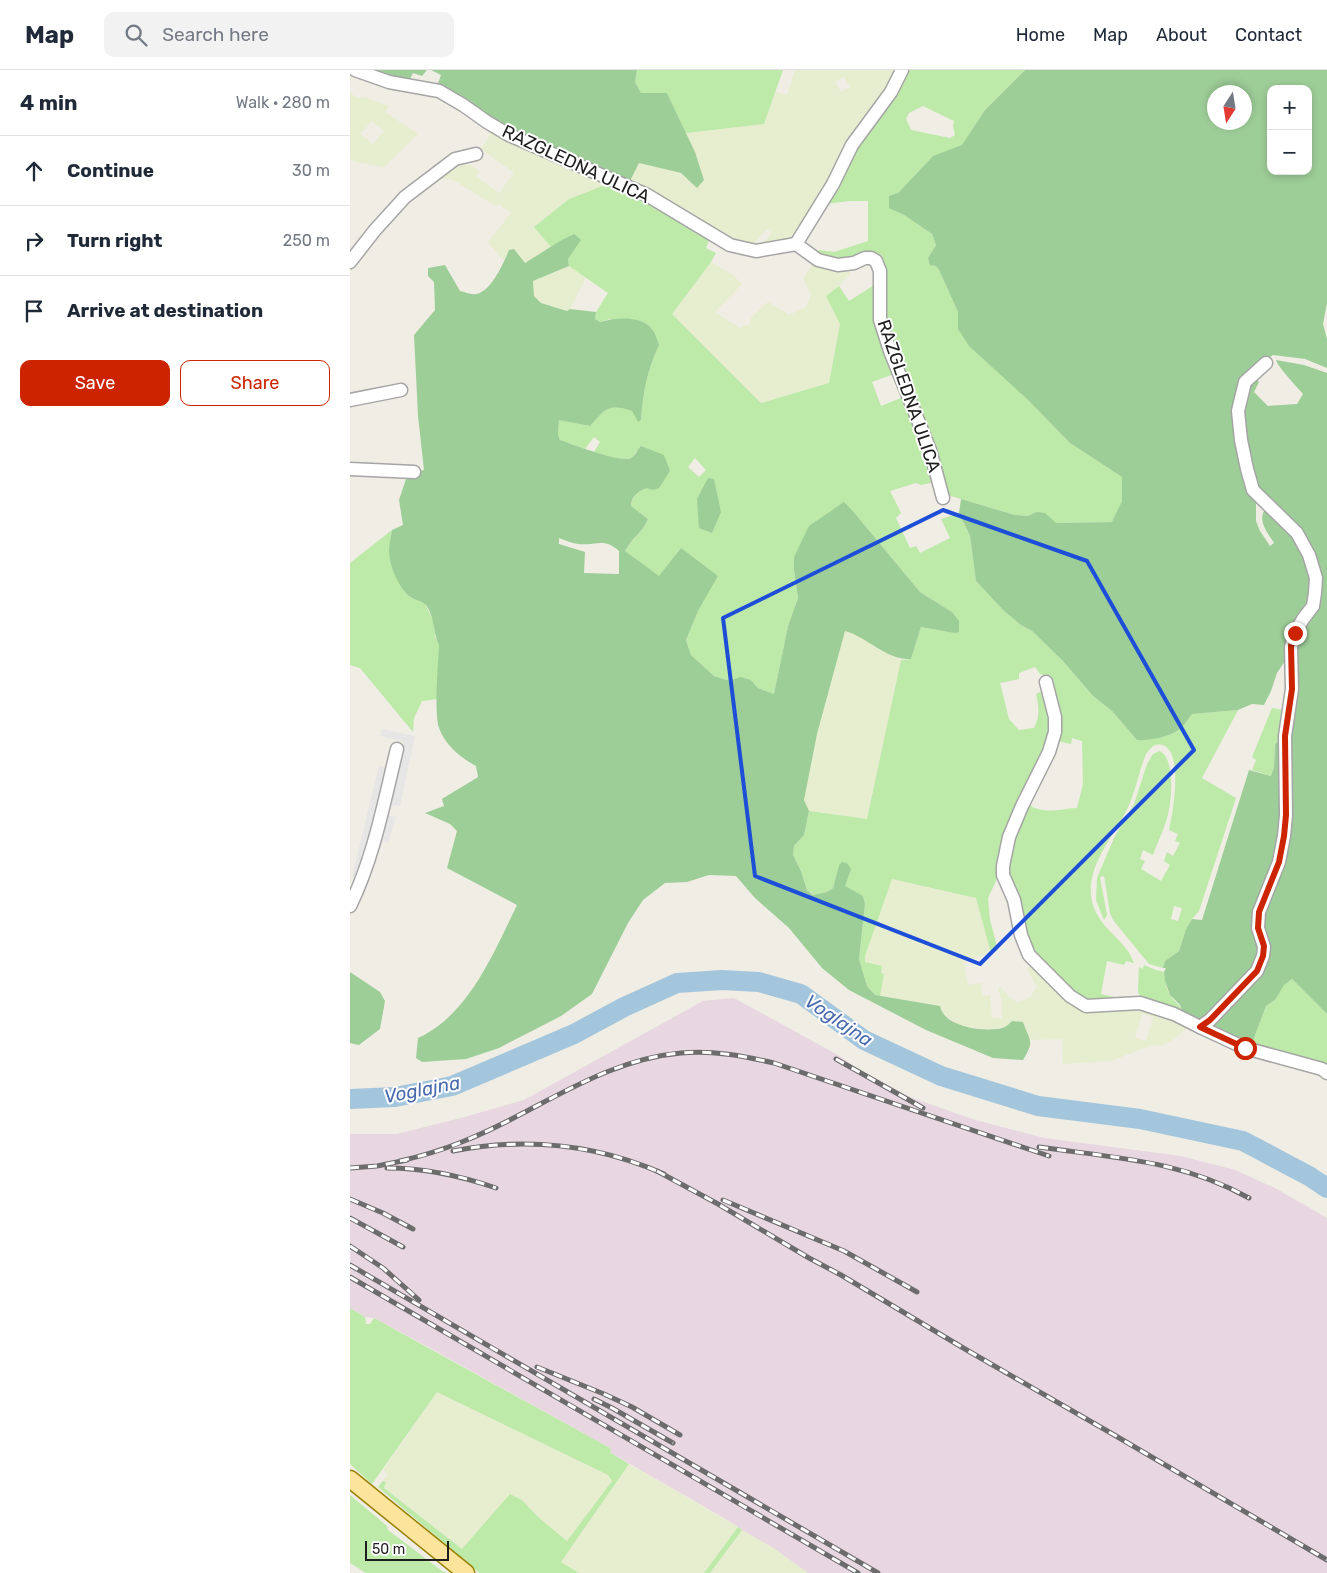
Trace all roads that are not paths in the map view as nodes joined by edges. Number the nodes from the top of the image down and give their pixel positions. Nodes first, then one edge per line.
1 (355, 70) edge
2 (902, 70) edge
3 (476, 154) dead end
4 (796, 244) junction
5 (350, 262) edge
6 (1266, 363) dead end
7 (401, 390) dead end
8 (350, 400) edge
9 (350, 469) edge
10 (414, 472) dead end
11 (943, 498) dead end
12 (1046, 682) dead end
13 (397, 749) dead end
14 (350, 906) edge
15 (1200, 1027) junction
16 (1327, 1073) edge
17 (350, 1479) edge
18 (466, 1573) edge

1 - 4 street, RAZGLEDNA ULICA
2 - 4 street
3 - 5 street
4 - 11 street, RAZGLEDNA ULICA
6 - 15 street
7 - 8 street
9 - 10 street
12 - 15 street
13 - 14 street
15 - 16 street
17 - 18 main road

